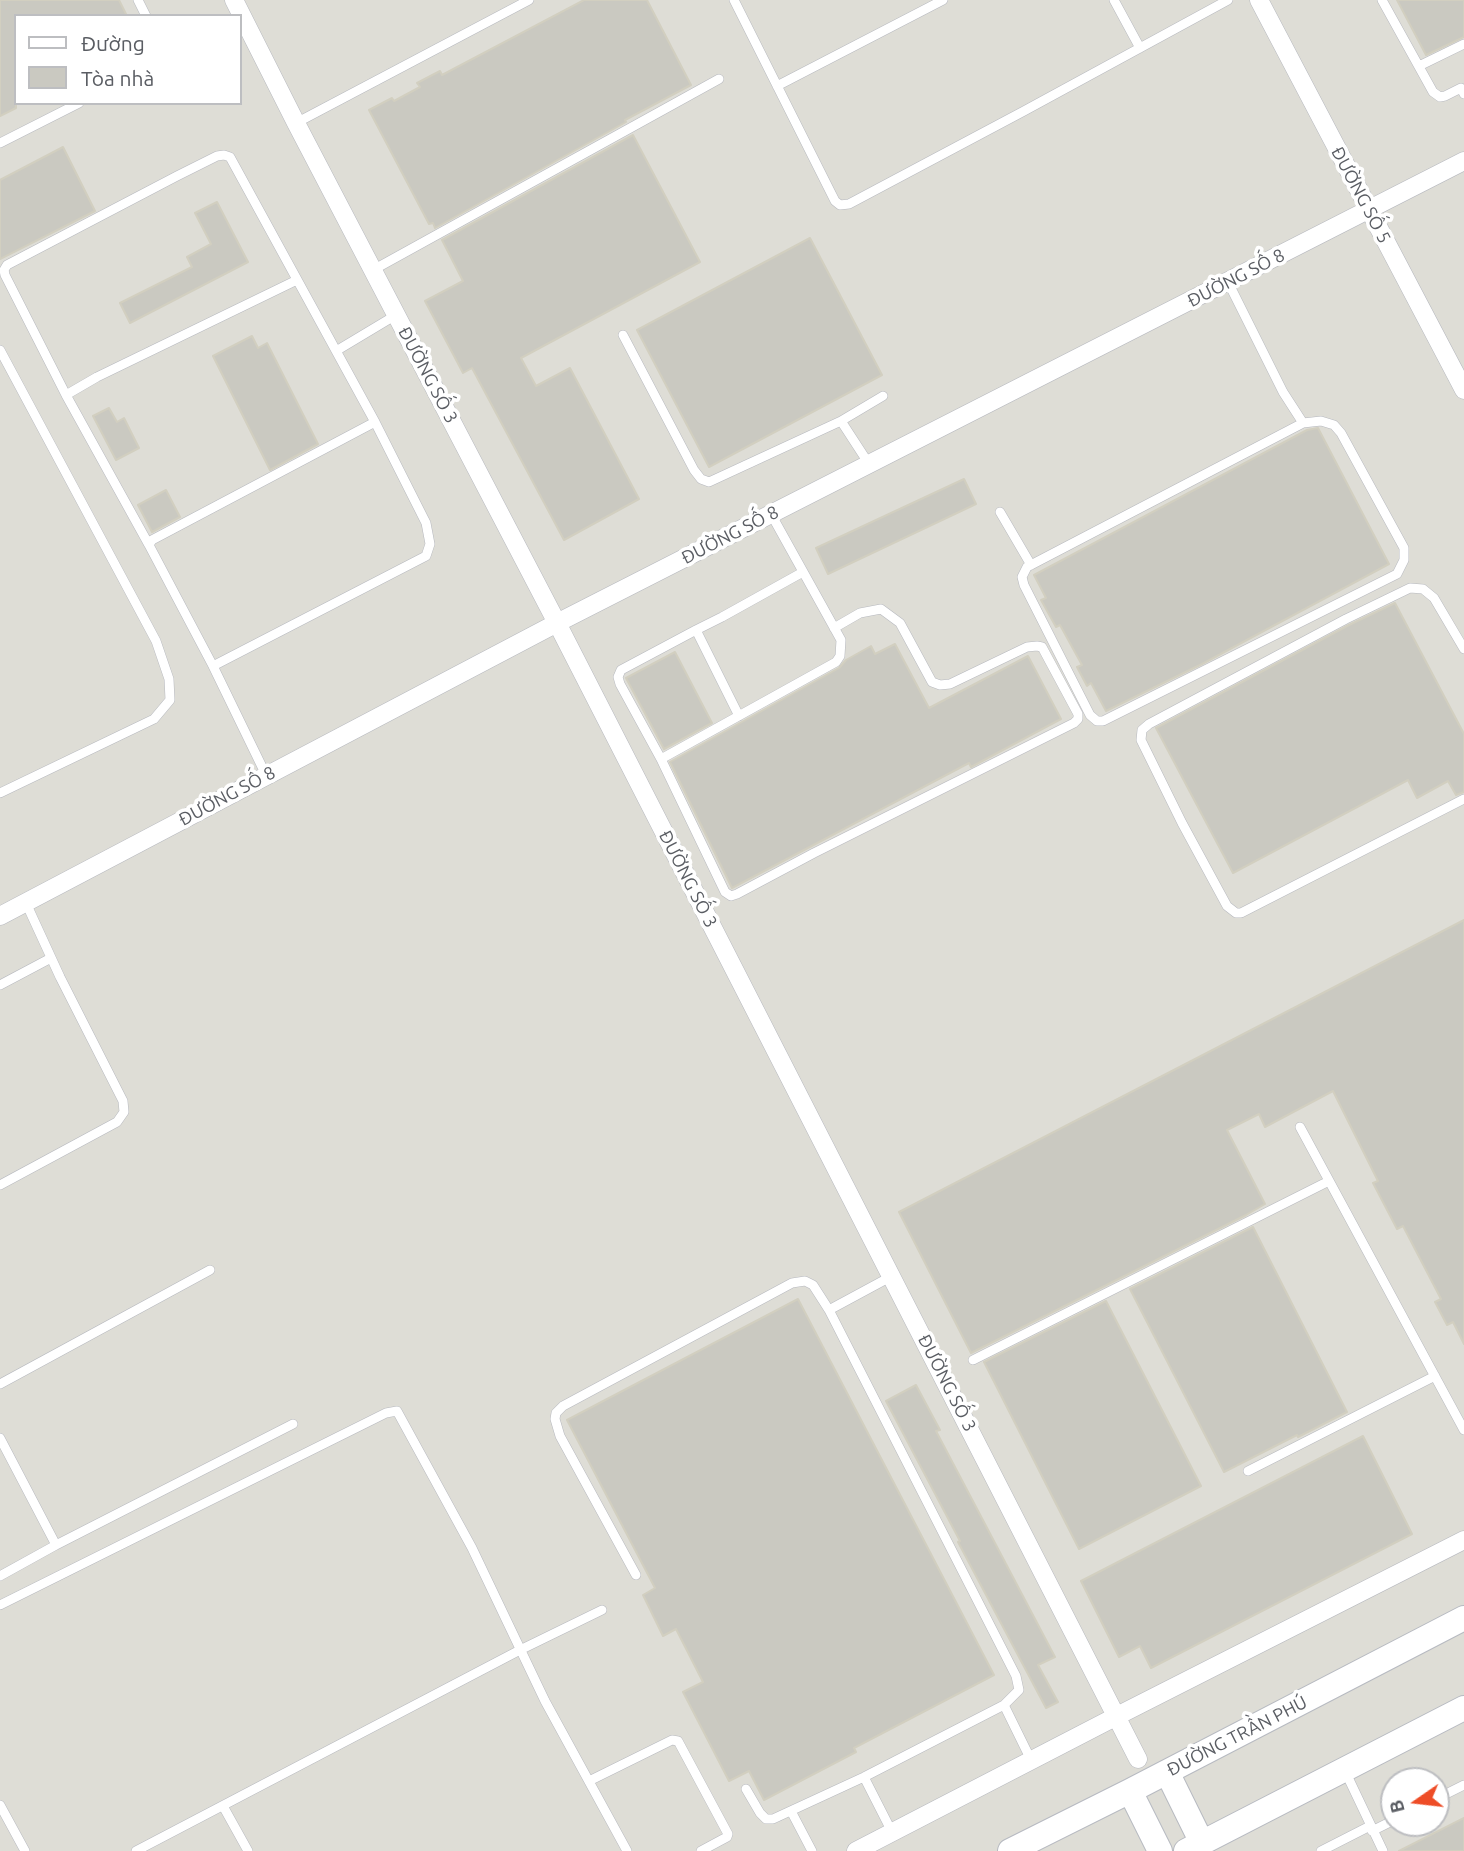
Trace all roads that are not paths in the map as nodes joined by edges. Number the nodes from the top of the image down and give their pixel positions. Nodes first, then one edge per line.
1 (529, 0) edge
2 (734, 0) edge
3 (943, 0) edge
4 (1114, 0) edge
5 (1228, 0) edge
6 (1259, 0) edge
7 (1382, 0) edge
8 (242, 16) edge
9 (1464, 44) edge
10 (1140, 48) junction
11 (1419, 66) junction
12 (719, 79) dead end
13 (777, 86) junction
14 (1463, 90) edge
15 (75, 105) edge
16 (296, 123) junction
17 (0, 143) edge
18 (1464, 161) edge
19 (1369, 210) junction
20 (373, 270) junction
21 (297, 280) junction
22 (1228, 282) junction
23 (396, 315) junction
24 (623, 335) dead end
25 (0, 351) edge
26 (336, 351) junction
27 (1464, 390) edge
28 (66, 395) junction
29 (883, 396) dead end
30 (841, 421) junction
31 (375, 422) junction
32 (1303, 423) junction
33 (869, 464) junction
34 (1000, 512) dead end
35 (771, 514) junction
36 (149, 545) junction
37 (1031, 565) junction
38 (803, 572) junction
39 (557, 623) junction
40 (835, 628) junction
41 (696, 630) junction
42 (1464, 649) edge
43 (213, 666) junction
44 (739, 716) junction
45 (661, 758) junction
46 (266, 775) junction
47 (0, 793) edge
48 (1464, 799) edge
49 (26, 902) junction
50 (0, 916) edge
51 (51, 958) junction
52 (0, 985) edge
53 (1300, 1127) dead end
54 (1329, 1181) junction
55 (0, 1185) edge
56 (209, 1270) dead end
57 (892, 1276) junction
58 (829, 1310) junction
59 (973, 1360) dead end
60 (1435, 1377) junction
61 (0, 1384) edge
62 (293, 1424) dead end
63 (1464, 1430) edge
64 (0, 1438) edge
65 (1248, 1471) dead end
66 (1464, 1540) edge
67 (56, 1545) junction
68 (0, 1576) edge
69 (636, 1576) dead end
70 (0, 1605) edge
71 (602, 1610) dead end
72 (1464, 1618) edge
73 (520, 1650) junction
74 (1004, 1705) junction
75 (1464, 1708) edge
76 (1117, 1716) junction
77 (1138, 1759) junction
78 (1031, 1760) junction
79 (1344, 1770) junction
80 (1167, 1772) junction
81 (864, 1777) junction
82 (589, 1781) junction
83 (746, 1789) dead end
84 (1130, 1791) junction
85 (0, 1805) edge
86 (223, 1806) junction
87 (791, 1811) junction
88 (1380, 1825) edge
89 (1371, 1828) junction
90 (892, 1832) junction
91 (1198, 1848) edge
92 (26, 1851) edge
93 (136, 1851) edge
94 (248, 1851) edge
95 (627, 1851) edge
96 (701, 1851) edge
97 (812, 1851) edge
98 (856, 1851) edge
99 (1010, 1851) edge
100 (1160, 1851) edge
101 (1321, 1851) edge
102 (1383, 1851) edge

1 - 16 lane
2 - 13 lane
3 - 13 lane
4 - 10 lane
5 - 10 lane
6 - 19 street, ĐƯỜNG SỐ 5
7 - 11 lane
8 - 16 street, ĐƯỜNG SỐ 3
9 - 11 lane
10 - 13 lane
11 - 14 lane
12 - 20 lane
15 - 17 lane
16 - 20 street, ĐƯỜNG SỐ 3
18 - 19 street, ĐƯỜNG SỐ 8
19 - 22 street, ĐƯỜNG SỐ 8
19 - 27 street, ĐƯỜNG SỐ 5
20 - 23 street, ĐƯỜNG SỐ 3
21 - 26 lane
21 - 28 lane
21 - 28 lane
22 - 32 lane
22 - 33 street, ĐƯỜNG SỐ 8
23 - 26 lane
23 - 39 street, ĐƯỜNG SỐ 3
24 - 30 lane
25 - 47 lane
26 - 31 lane
28 - 36 lane
29 - 30 lane
30 - 33 lane
31 - 36 lane
31 - 43 lane
32 - 37 lane
32 - 37 lane
33 - 35 street, ĐƯỜNG SỐ 8
34 - 37 lane
35 - 38 lane
35 - 39 street, ĐƯỜNG SỐ 8
36 - 43 lane
38 - 40 lane
38 - 41 lane
39 - 46 street, ĐƯỜNG SỐ 8
39 - 57 street, ĐƯỜNG SỐ 3
40 - 44 lane
40 - 45 lane
41 - 44 lane
41 - 45 lane
42 - 48 lane
43 - 46 lane
44 - 45 lane
46 - 49 street, ĐƯỜNG SỐ 8
49 - 50 street, ĐƯỜNG SỐ 8
49 - 51 lane
51 - 52 lane
51 - 55 lane
53 - 54 lane
54 - 59 lane
54 - 60 lane
56 - 61 lane
57 - 58 lane
57 - 76 street, ĐƯỜNG SỐ 3
58 - 69 lane
58 - 74 lane
60 - 63 lane
60 - 65 lane
62 - 67 lane
64 - 67 lane
66 - 76 street
67 - 68 lane
70 - 73 lane
71 - 73 lane
72 - 80 main road, ĐƯỜNG TRẦN PHÚ
73 - 82 lane
73 - 86 lane
74 - 78 lane
74 - 81 lane
75 - 79 main road
76 - 77 street, ĐƯỜNG SỐ 3
76 - 78 street
77 - 80 street
77 - 84 street
78 - 90 street
79 - 89 lane
79 - 91 main road
80 - 84 main road, ĐƯỜNG TRẦN PHÚ
80 - 91 main road
81 - 87 lane
81 - 90 lane
82 - 95 lane
82 - 96 lane
83 - 87 lane
84 - 99 main road, ĐƯỜNG TRẦN PHÚ
84 - 100 main road
85 - 92 lane
86 - 93 lane
86 - 94 lane
87 - 97 lane
88 - 89 lane
89 - 101 lane
89 - 102 lane
90 - 98 street

